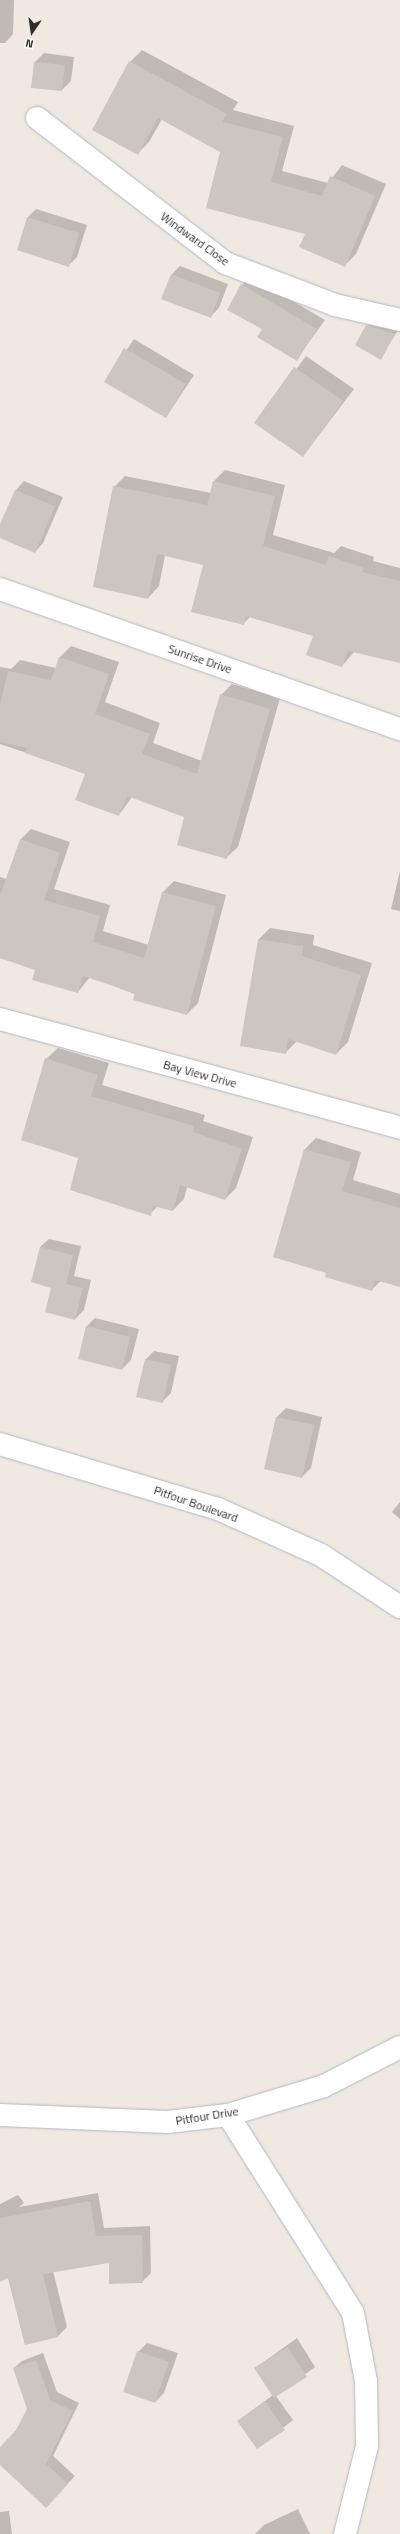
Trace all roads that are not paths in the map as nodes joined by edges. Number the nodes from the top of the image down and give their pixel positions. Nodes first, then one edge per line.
1 (37, 118) dead end
2 (400, 320) edge
3 (0, 589) edge
4 (400, 729) edge
5 (0, 1019) edge
6 (400, 1128) edge
7 (0, 1444) edge
8 (400, 1607) edge
9 (400, 2047) edge
10 (0, 2115) edge
11 (228, 2115) junction
12 (345, 2534) edge

1 - 2 street, Windward Close
3 - 4 street, Sunrise Drive
5 - 6 street, Bay View Drive
7 - 8 street, Pitfour Boulevard
9 - 11 street, Pitfour Drive
10 - 11 street, Pitfour Drive
11 - 12 street

